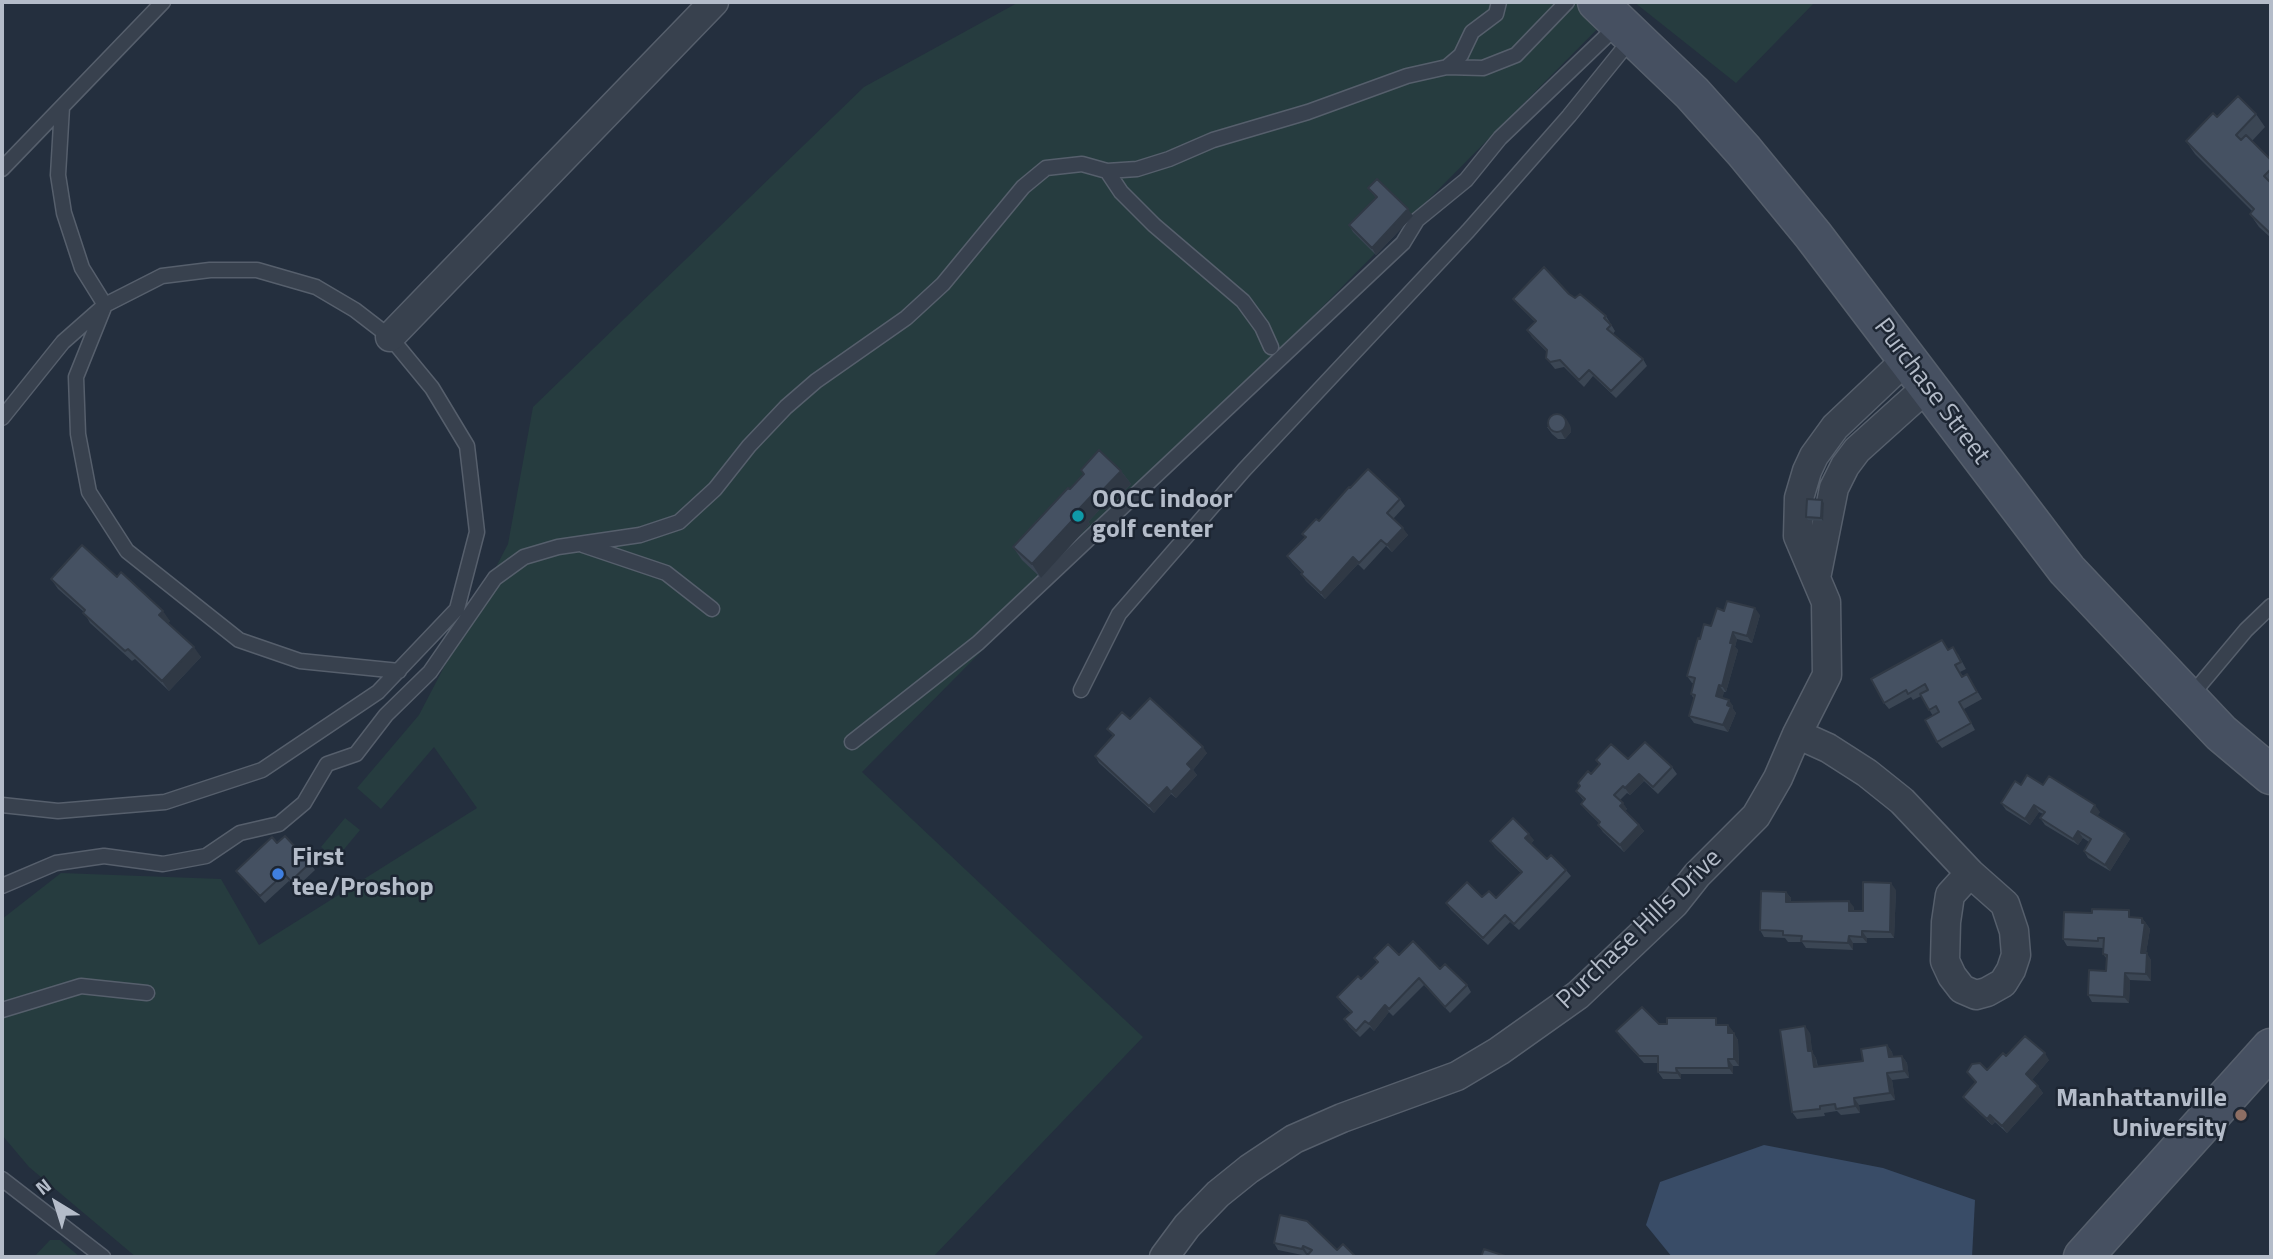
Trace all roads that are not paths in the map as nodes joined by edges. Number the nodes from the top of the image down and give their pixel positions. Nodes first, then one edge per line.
1 (163, 2) edge
2 (714, 2) edge
3 (1499, 2) edge
4 (1567, 2) edge
5 (1616, 20) edge
6 (1447, 67) junction
7 (62, 107) junction
8 (2, 169) edge
9 (1107, 171) junction
10 (104, 305) junction
11 (390, 337) junction
12 (1271, 347) dead end
13 (1917, 373) junction
14 (2, 418) edge
15 (1807, 471) junction
16 (1839, 479) junction
17 (580, 544) junction
18 (1816, 578) junction
19 (2271, 606) edge
20 (712, 609) dead end
21 (398, 671) junction
22 (1081, 690) dead end
23 (2188, 699) junction
24 (1797, 734) junction
25 (852, 742) dead end
26 (2267, 764) edge
27 (2, 805) edge
28 (1970, 873) dead end
29 (2, 886) edge
30 (148, 993) dead end
31 (2, 1010) edge
32 (2271, 1048) edge
33 (2, 1179) edge
34 (103, 1257) edge
35 (1164, 1257) edge
36 (2083, 1257) edge

1 - 7 lane
2 - 11 street
3 - 6 lane
4 - 6 lane
5 - 13 main road, Purchase Street
5 - 22 lane
5 - 25 lane
6 - 9 lane
7 - 8 lane
7 - 10 lane
9 - 12 lane
9 - 17 lane
10 - 11 lane
10 - 14 lane
10 - 21 lane
11 - 21 lane
13 - 15 street, Purchase Hills Drive
13 - 16 street, Purchase Hills Drive
13 - 23 main road, Purchase Street
15 - 16 street
15 - 18 street, Purchase Hills Drive
16 - 18 street, Purchase Hills Drive
17 - 20 lane
17 - 29 lane
18 - 24 street, Purchase Hills Drive
19 - 23 lane
21 - 27 lane
23 - 26 main road, Purchase Street
24 - 28 street
24 - 35 street, Purchase Hills Drive
30 - 31 lane
32 - 36 main road
33 - 34 lane

